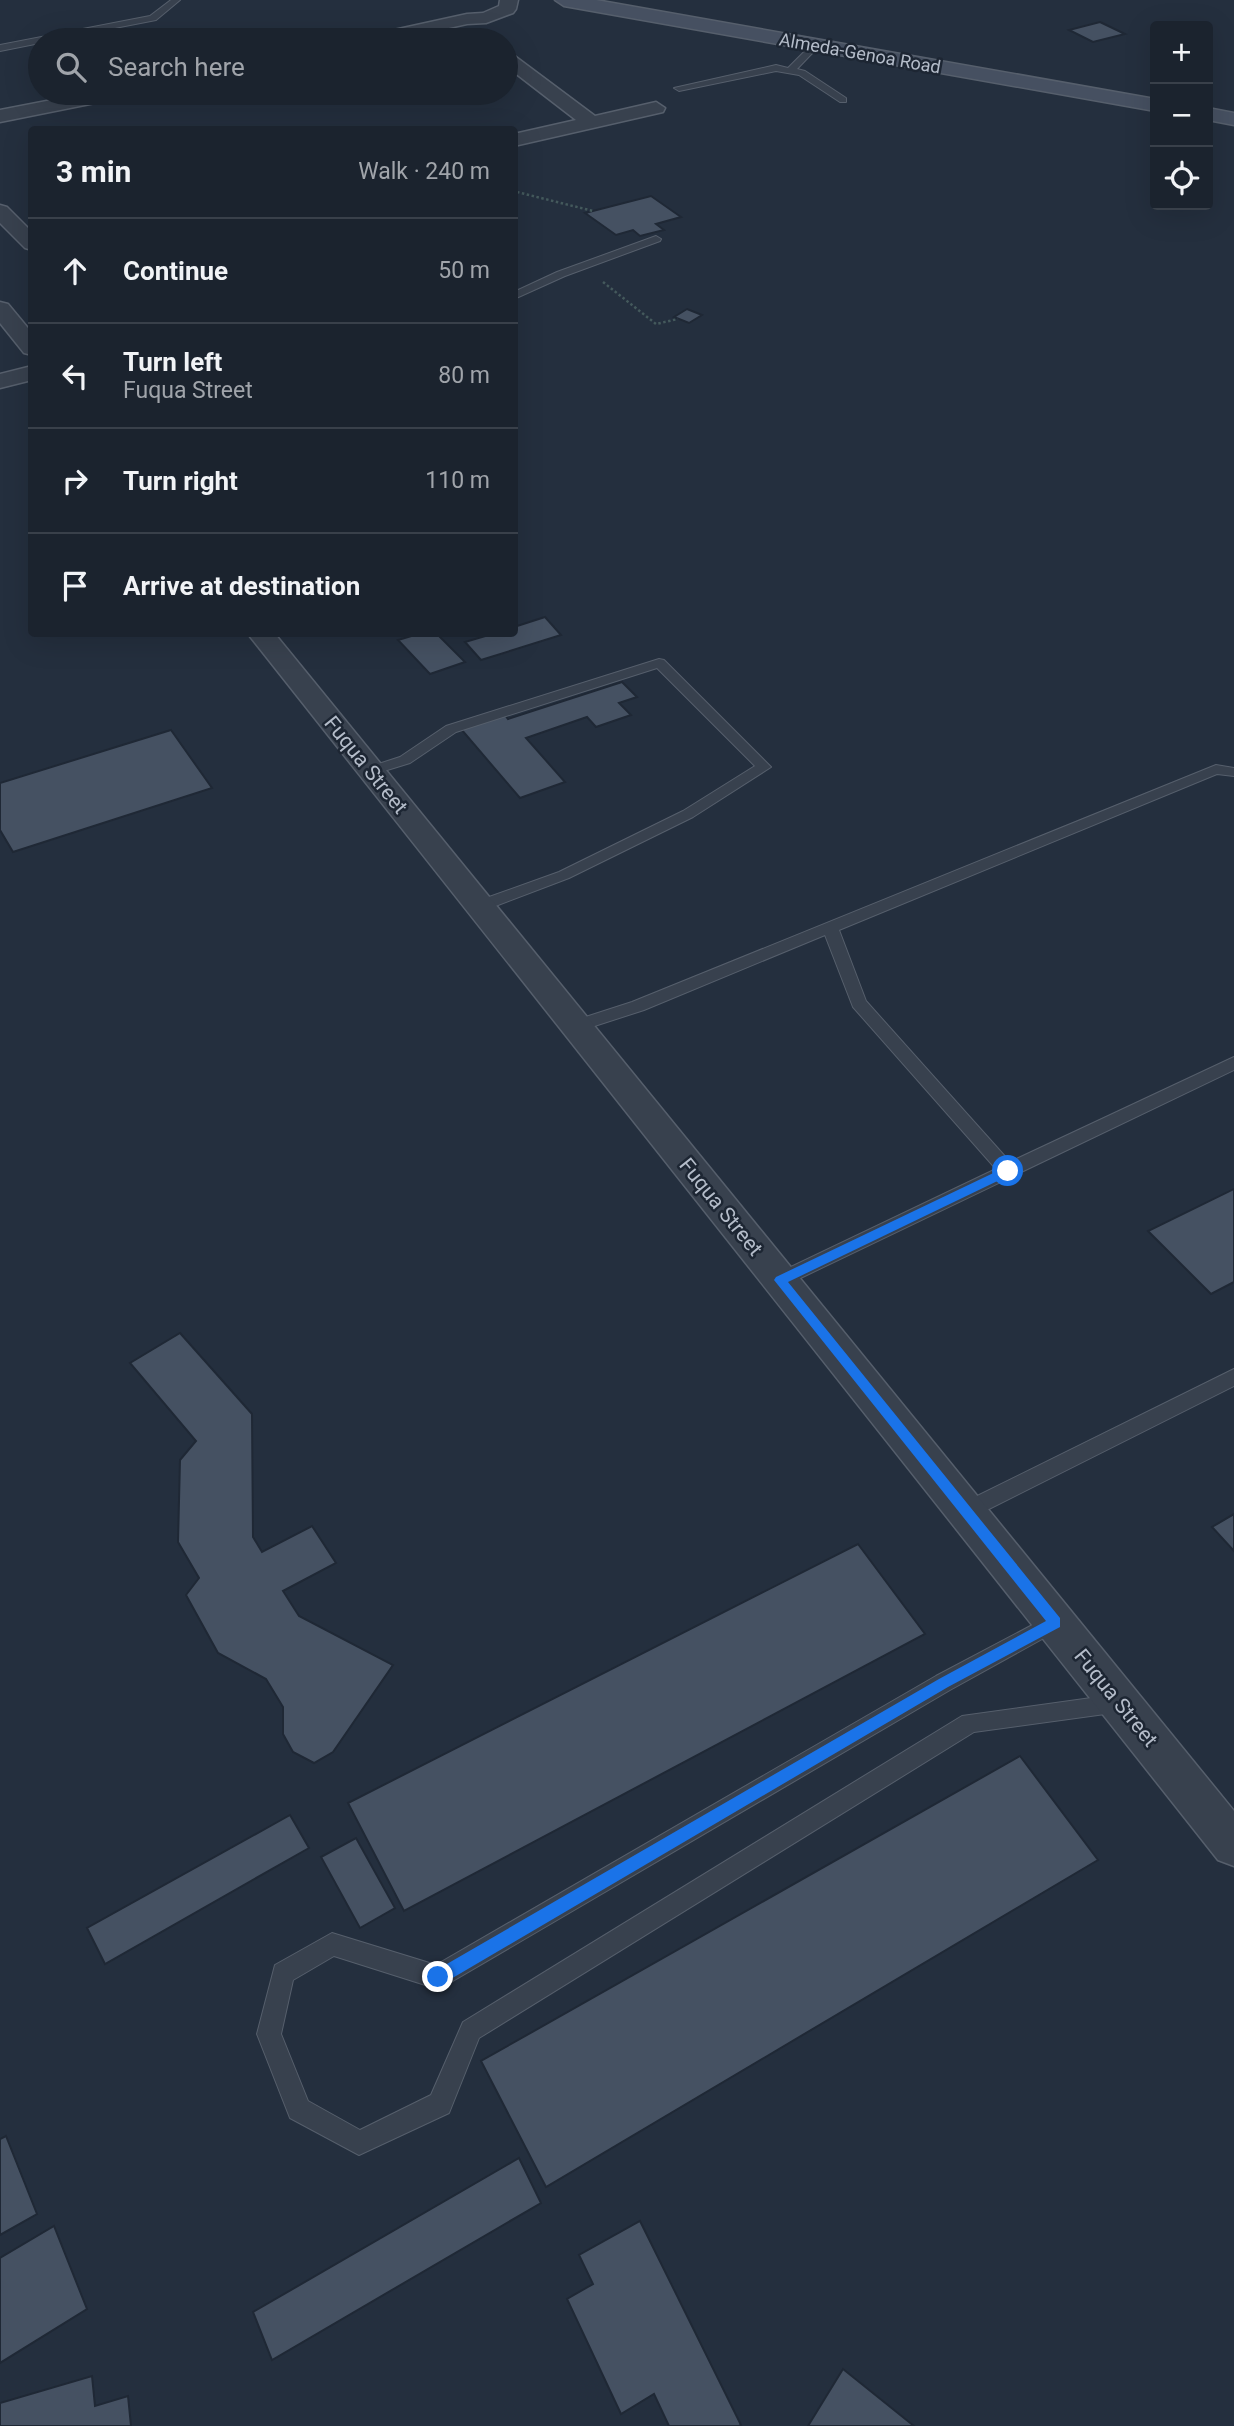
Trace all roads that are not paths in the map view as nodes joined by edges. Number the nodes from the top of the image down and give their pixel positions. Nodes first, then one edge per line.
1 (176, 0) edge
2 (508, 0) edge
3 (564, 0) edge
4 (102, 28) edge
5 (448, 28) edge
6 (28, 43) edge
7 (815, 46) junction
8 (0, 48) edge
9 (518, 67) edge
10 (792, 69) junction
11 (679, 88) dead end
12 (844, 100) dead end
13 (1150, 104) edge
14 (55, 105) edge
15 (656, 108) dead end
16 (1213, 115) edge
17 (0, 116) edge
18 (1234, 119) edge
19 (592, 123) junction
20 (518, 139) edge
21 (0, 211) edge
22 (656, 239) dead end
23 (28, 240) edge
24 (518, 294) edge
25 (0, 309) edge
26 (28, 343) edge
27 (28, 374) edge
28 (0, 381) edge
29 (263, 637) edge
30 (371, 771) junction
31 (1234, 772) edge
32 (480, 906) junction
33 (830, 927) junction
34 (576, 1026) junction
35 (1234, 1063) edge
36 (1008, 1171) junction
37 (780, 1280) junction
38 (1234, 1377) edge
39 (966, 1511) junction
40 (1055, 1622) junction
41 (1120, 1704) junction
42 (1234, 1845) edge

1 - 4 lane
2 - 5 street
3 - 7 main road, Almeda-Genoa Road
6 - 8 lane
7 - 10 lane
7 - 13 main road, Almeda-Genoa Road
9 - 19 street
10 - 11 lane
10 - 12 lane
14 - 17 street
15 - 19 street
16 - 18 main road
19 - 20 street
21 - 23 street
22 - 24 lane
25 - 26 street
27 - 28 street
29 - 30 street, Fuqua Street
30 - 32 street, Fuqua Street
30 - 32 lane
31 - 33 lane
32 - 34 street, Fuqua Street
33 - 34 lane
33 - 36 lane
34 - 37 street, Fuqua Street
35 - 36 lane
36 - 37 lane
37 - 39 street, Fuqua Street
38 - 39 lane
39 - 40 street, Fuqua Street
40 - 41 street, Fuqua Street
40 - 41 lane
41 - 42 street, Fuqua Street

